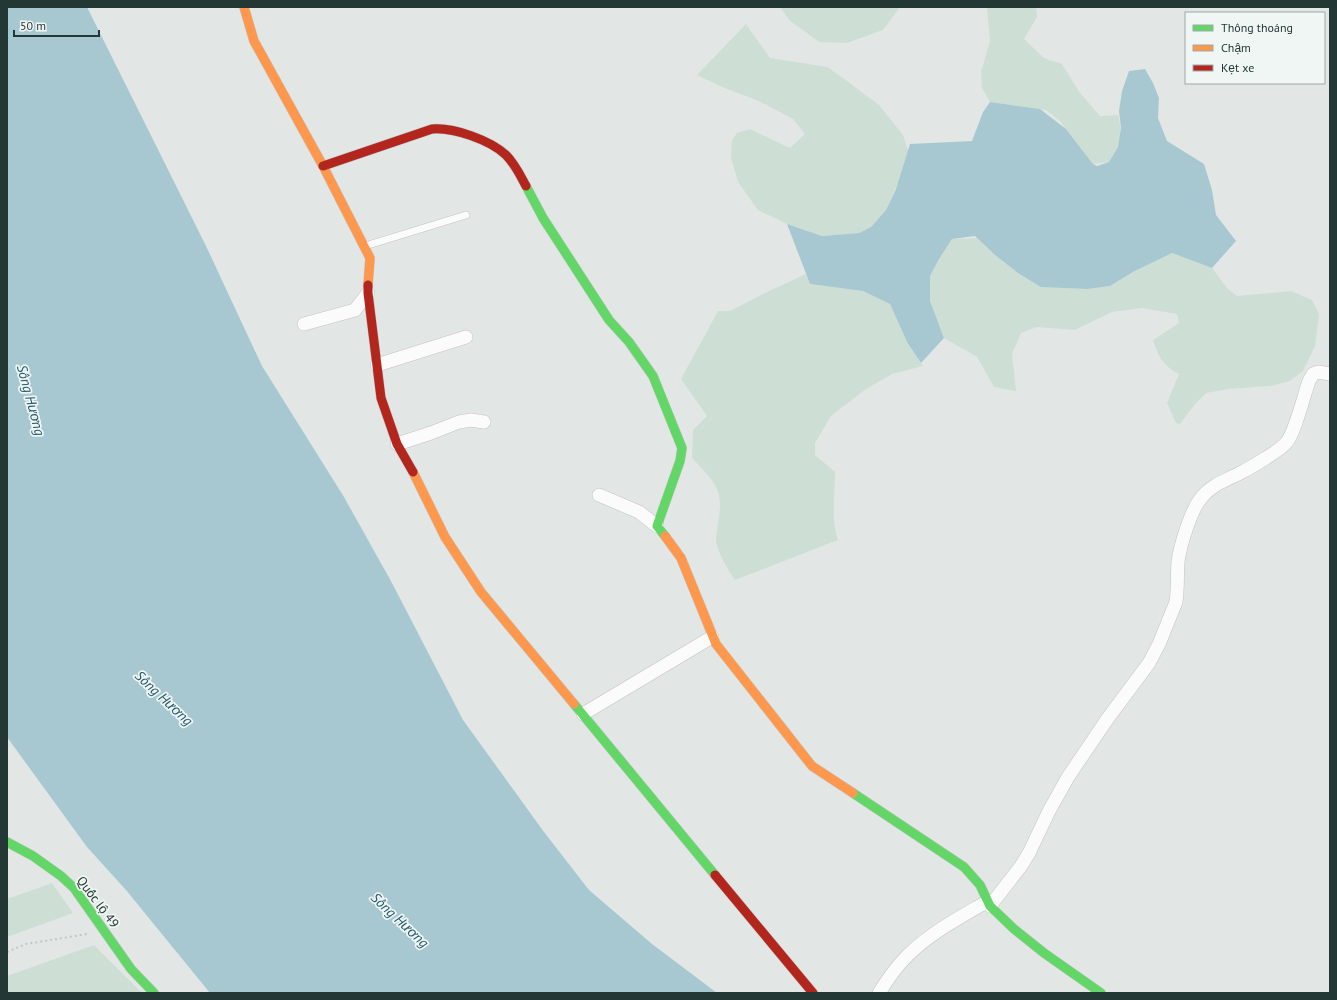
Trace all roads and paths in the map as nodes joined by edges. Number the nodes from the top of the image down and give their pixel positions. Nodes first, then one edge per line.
1 (244, 7) edge
2 (323, 166) junction
3 (466, 215) dead end
4 (364, 246) junction
5 (368, 293) junction
6 (304, 324) dead end
7 (466, 337) dead end
8 (376, 365) junction
9 (1330, 374) edge
10 (484, 422) dead end
11 (397, 444) junction
12 (599, 495) dead end
13 (657, 526) junction
14 (712, 637) junction
15 (583, 714) junction
16 (7, 842) edge
17 (989, 904) junction
18 (106, 933) junction
19 (7, 952) edge
20 (154, 993) edge
21 (813, 993) edge
22 (880, 993) edge
23 (1101, 993) edge

1 - 2 main road
2 - 4 main road
2 - 13 main road
3 - 4 lane
4 - 5 main road
5 - 6 street
5 - 8 main road
7 - 8 street
8 - 11 main road
9 - 17 street
10 - 11 street
11 - 15 main road
12 - 13 street
13 - 14 main road
14 - 15 street
14 - 17 main road
15 - 21 main road
16 - 18 main road, Quốc lộ 49
17 - 22 street
17 - 23 main road
18 - 19 path
18 - 20 main road, Quốc lộ 49

